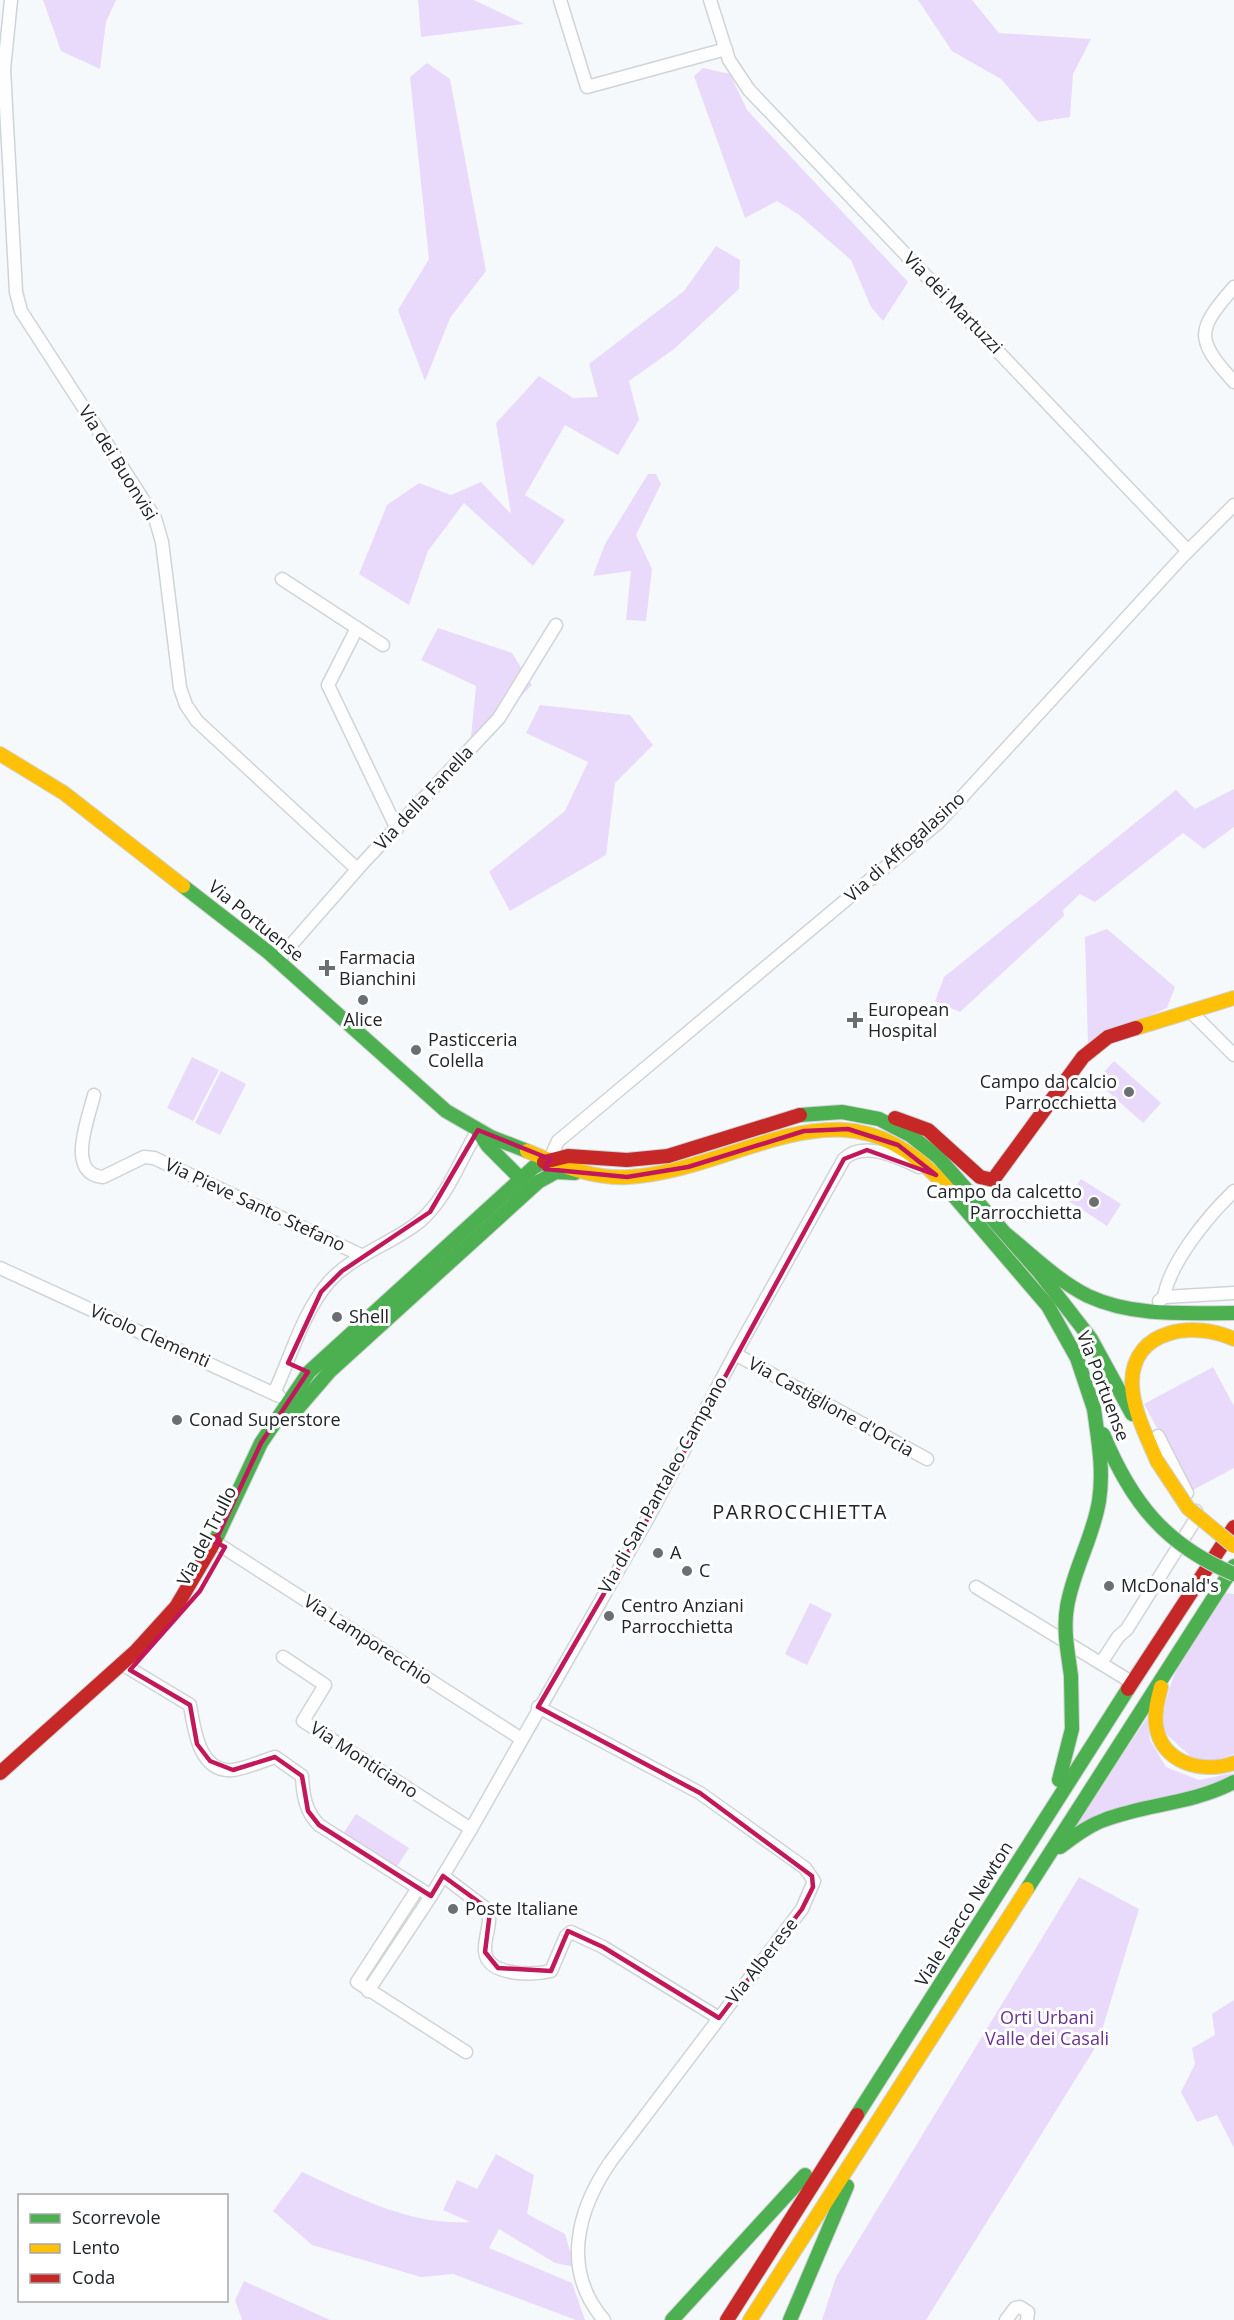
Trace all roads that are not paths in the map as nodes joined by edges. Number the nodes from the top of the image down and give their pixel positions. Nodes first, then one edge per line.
1 (11, 0) edge
2 (560, 0) edge
3 (710, 0) edge
4 (726, 49) junction
5 (1234, 286) edge
6 (1234, 382) edge
7 (1234, 506) edge
8 (1188, 551) junction
9 (282, 579) dead end
10 (556, 625) dead end
11 (357, 628) junction
12 (383, 645) dead end
13 (0, 754) edge
14 (397, 829) junction
15 (357, 869) junction
16 (277, 960) junction
17 (1234, 998) edge
18 (1190, 1011) junction
19 (1234, 1055) edge
20 (94, 1095) dead end
21 (868, 1115) junction
22 (478, 1130) junction
23 (550, 1159) junction
24 (580, 1173) junction
25 (936, 1175) junction
26 (521, 1179) junction
27 (538, 1182) junction
28 (1234, 1191) edge
29 (1007, 1235) junction
30 (363, 1256) junction
31 (0, 1268) edge
32 (1234, 1293) edge
33 (1164, 1297) junction
34 (388, 1299) junction
35 (398, 1310) junction
36 (1145, 1310) junction
37 (1208, 1313) junction
38 (1234, 1313) edge
39 (1234, 1324) edge
40 (1234, 1339) edge
41 (735, 1354) junction
42 (288, 1363) junction
43 (309, 1372) junction
44 (274, 1393) junction
45 (292, 1406) junction
46 (1144, 1408) dead end
47 (1094, 1410) junction
48 (927, 1459) dead end
49 (1157, 1461) junction
50 (1234, 1527) edge
51 (220, 1545) junction
52 (1234, 1546) edge
53 (1234, 1566) edge
54 (1234, 1574) edge
55 (976, 1587) dead end
56 (283, 1658) dead end
57 (1101, 1663) junction
58 (126, 1667) junction
59 (1163, 1676) junction
60 (1133, 1683) junction
61 (538, 1707) junction
62 (520, 1738) junction
63 (1234, 1763) edge
64 (15, 1767) junction
65 (0, 1773) edge
66 (1234, 1782) edge
67 (0, 1787) edge
68 (1043, 1823) junction
69 (471, 1829) junction
70 (1046, 1860) junction
71 (443, 1876) junction
72 (418, 1888) junction
73 (431, 1896) junction
74 (368, 1990) junction
75 (719, 2018) junction
76 (466, 2052) dead end
77 (843, 2135) junction
78 (863, 2144) junction
79 (1026, 2314) edge
80 (604, 2320) edge
81 (672, 2320) edge
82 (727, 2320) edge
83 (750, 2320) edge
84 (790, 2320) edge
85 (1006, 2320) edge

1 - 15 street, Via dei Buonvisi
2 - 4 street
3 - 4 street, Via dei Martuzzi
4 - 8 street, Via dei Martuzzi
5 - 6 street
7 - 8 street, Via di Affogalasino
8 - 23 street, Via di Affogalasino
9 - 11 street
10 - 14 street, Via della Fanella
11 - 12 street
11 - 14 street
13 - 16 main road, Via Portuense
14 - 15 street, Via della Fanella
15 - 16 street, Via della Fanella
16 - 22 main road, Via Portuense
17 - 18 main road
18 - 19 street
18 - 21 main road
20 - 30 street, Via Pieve Santo Stefano
21 - 23 main road, Via Portuense
21 - 29 main road, Via Portuense
22 - 23 main road, Via Portuense
22 - 26 main road, Via Portuense
22 - 30 street
23 - 24 main road, Via Portuense
23 - 26 main road, Via del Trullo
23 - 27 main road, Via del Trullo
24 - 25 main road, Via Portuense
24 - 27 main road, Via del Trullo
25 - 41 street, Via di San Pantaleo Campano
25 - 47 main road, Via Portuense
26 - 34 main road, Via del Trullo
27 - 35 main road, Via del Trullo
28 - 33 street
29 - 36 main road
29 - 49 main road, Via Portuense
30 - 42 street
31 - 44 street, Vicolo Clementi
32 - 33 street
33 - 36 street
34 - 35 street
34 - 43 main road, Via del Trullo
35 - 45 main road, Via del Trullo
36 - 37 main road
37 - 38 main road
37 - 39 main road
40 - 49 main road
41 - 48 street, Via Castiglione d'Orcia
41 - 61 street, Via di San Pantaleo Campano
42 - 43 street
42 - 44 street
43 - 45 main road, Via del Trullo
44 - 45 street, Vicolo Clementi
45 - 51 main road, Via del Trullo
46 - 57 street
47 - 54 main road, Via Portuense, bridge
47 - 68 main road, bridge
49 - 52 main road, Via Portuense, bridge
50 - 60 main road, Viale Isacco Newton
51 - 58 main road, Via del Trullo
51 - 62 street, Via Lamporecchio
53 - 59 main road, Viale Isacco Newton
55 - 57 street
56 - 69 street, Via Monticiano
57 - 60 street
58 - 64 main road, Via del Trullo
58 - 72 street
59 - 63 main road
59 - 70 main road, Viale Isacco Newton
60 - 68 main road, Viale Isacco Newton
61 - 62 street, Via di San Pantaleo Campano
61 - 75 street, Via Alberese
62 - 69 street, Via di San Pantaleo Campano
64 - 65 main road, Via del Trullo
64 - 67 main road, Via del Trullo
66 - 70 main road
68 - 77 main road, Viale Isacco Newton
69 - 71 street, Via di San Pantaleo Campano
70 - 78 main road, Viale Isacco Newton
71 - 73 street, Via di San Pantaleo Campano
71 - 75 street
72 - 73 street
72 - 74 street
73 - 74 street, Via di San Pantaleo Campano
74 - 76 street
75 - 80 street, Via Alberese
77 - 81 main road
77 - 82 main road, Viale Isacco Newton
78 - 83 main road, Viale Isacco Newton
78 - 84 main road
79 - 85 street

